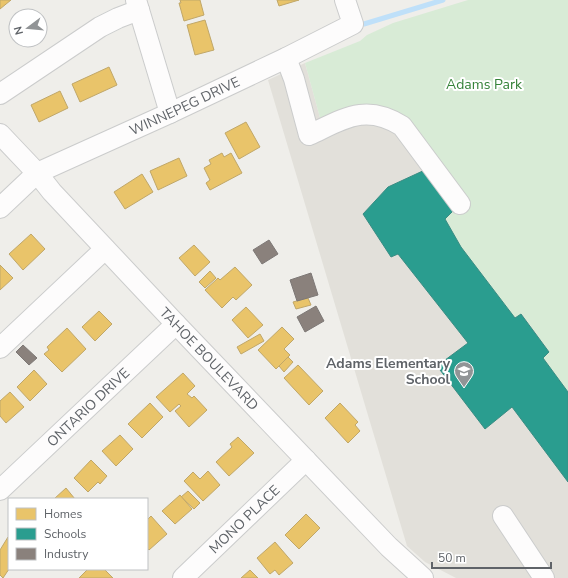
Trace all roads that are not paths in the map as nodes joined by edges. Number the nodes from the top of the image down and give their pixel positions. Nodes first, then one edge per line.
1 (345, 0) edge
2 (137, 5) edge
3 (286, 58) junction
4 (0, 94) edge
5 (170, 113) junction
6 (0, 134) edge
7 (37, 173) junction
8 (460, 204) dead end
9 (0, 208) edge
10 (105, 249) junction
11 (176, 324) junction
12 (0, 348) edge
13 (306, 460) junction
14 (0, 490) edge
15 (503, 516) dead end
16 (183, 578) edge
17 (423, 578) edge
18 (544, 578) edge

1 - 3 street, WINNEPEG DRIVE
2 - 4 street
2 - 5 street
3 - 5 street, WINNEPEG DRIVE
3 - 8 street
5 - 7 street, WINNEPEG DRIVE
6 - 7 street, TAHOE BOULEVARD
7 - 9 street, WINNEPEG DRIVE
7 - 10 street, TAHOE BOULEVARD
10 - 11 street, TAHOE BOULEVARD
10 - 12 street
11 - 13 street, TAHOE BOULEVARD
11 - 14 street, ONTARIO DRIVE
13 - 16 street, MONO PLACE
13 - 17 street, TAHOE BOULEVARD
15 - 18 street

